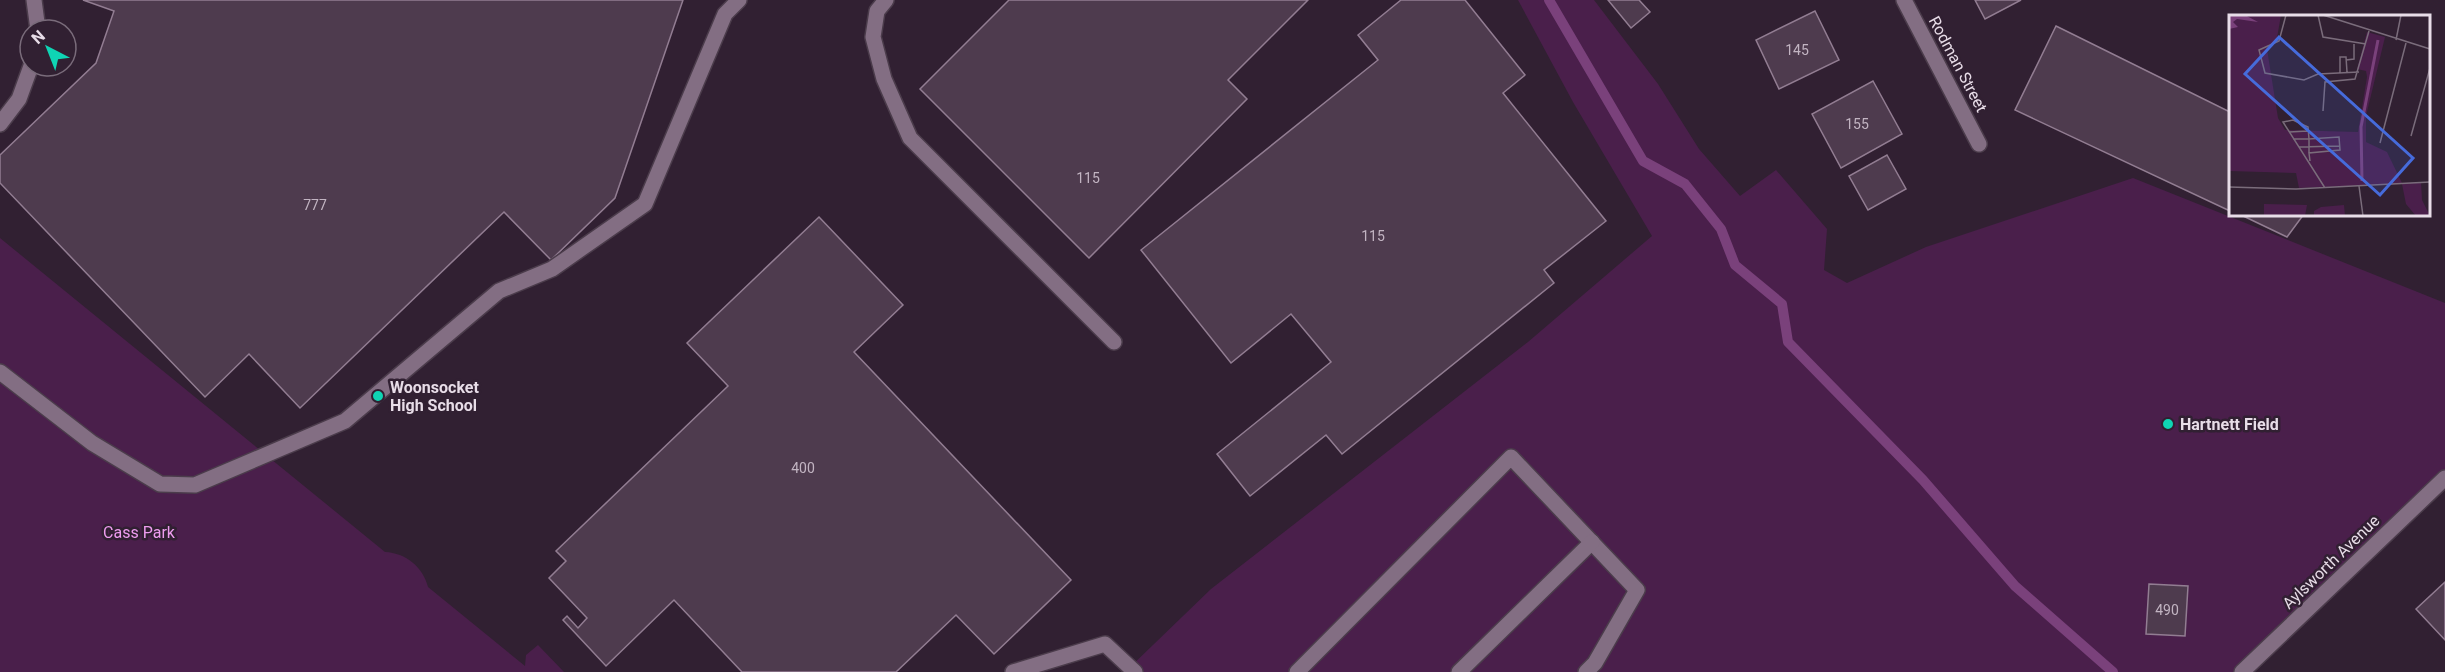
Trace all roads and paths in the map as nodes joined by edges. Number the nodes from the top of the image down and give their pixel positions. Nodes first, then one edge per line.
1 (34, 0) edge
2 (739, 0) edge
3 (886, 0) edge
4 (1904, 0) edge
5 (36, 18) edge
6 (27, 78) edge
7 (0, 124) edge
8 (1979, 144) dead end
9 (1114, 342) dead end
10 (0, 372) edge
11 (2445, 478) edge
12 (1592, 542) junction
13 (1013, 672) edge
14 (1135, 672) edge
15 (1297, 672) edge
16 (1459, 672) edge
17 (1586, 672) edge
18 (2242, 672) edge

1 - 5 street
2 - 10 street
3 - 9 street
4 - 8 street, Rodman Street
6 - 7 street
11 - 18 street, Aylsworth Avenue
12 - 15 street
12 - 16 street
12 - 17 street
13 - 14 street

